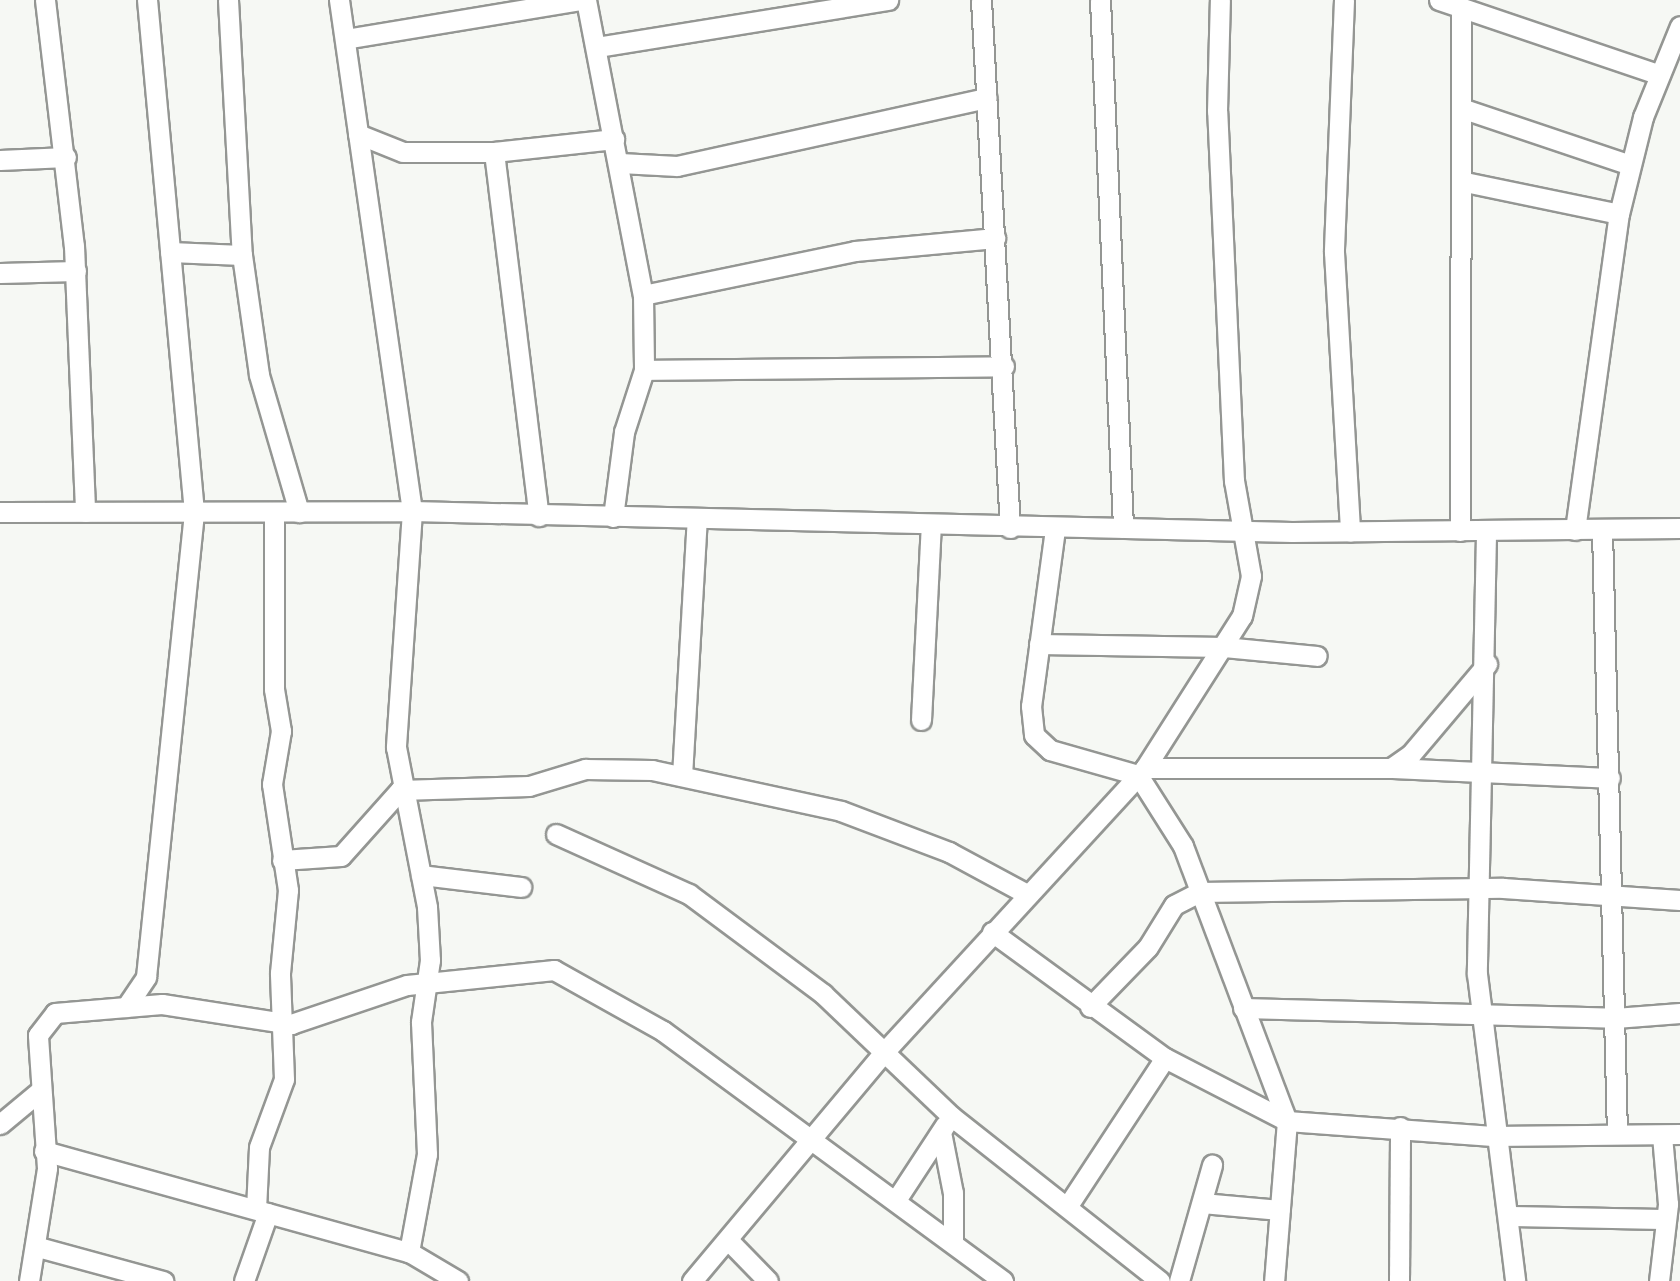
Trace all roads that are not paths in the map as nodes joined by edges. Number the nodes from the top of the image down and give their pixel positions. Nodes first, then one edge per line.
1 (45, 0) edge
2 (147, 0) edge
3 (228, 0) edge
4 (339, 0) edge
5 (580, 0) edge
6 (586, 0) edge
7 (888, 0) edge
8 (981, 0) edge
9 (1100, 0) edge
10 (1220, 0) edge
11 (1344, 0) edge
12 (1439, 0) edge
13 (1461, 8) junction
14 (1680, 26) edge
15 (345, 39) junction
16 (597, 47) junction
17 (1660, 75) junction
18 (987, 98) junction
19 (1461, 108) junction
20 (358, 134) junction
21 (614, 139) junction
22 (494, 152) junction
23 (66, 157) junction
24 (0, 160) edge
25 (620, 163) junction
26 (1630, 165) junction
27 (1465, 183) junction
28 (1619, 214) junction
29 (996, 238) junction
30 (170, 251) junction
31 (242, 255) junction
32 (76, 271) junction
33 (2, 275) edge
34 (643, 295) junction
35 (1004, 366) junction
36 (644, 370) junction
37 (411, 511) junction
38 (0, 512) edge
39 (85, 512) junction
40 (274, 512) junction
41 (299, 512) junction
42 (194, 513) junction
43 (538, 516) junction
44 (613, 517) junction
45 (697, 519) junction
46 (932, 526) junction
47 (1123, 527) junction
48 (1010, 528) junction
49 (1680, 528) edge
50 (1055, 529) junction
51 (1244, 530) junction
52 (1575, 530) junction
53 (1602, 530) junction
54 (1460, 531) junction
55 (1350, 532) junction
56 (1486, 534) junction
57 (1039, 644) junction
58 (1224, 647) junction
59 (1317, 656) dead end
60 (1488, 664) junction
61 (921, 720) dead end
62 (1391, 768) junction
63 (1142, 771) junction
64 (1477, 774) junction
65 (682, 776) junction
66 (1610, 778) junction
67 (400, 790) junction
68 (556, 834) dead end
69 (282, 860) junction
70 (421, 875) junction
71 (521, 887) dead end
72 (1479, 888) junction
73 (1199, 892) junction
74 (1025, 894) junction
75 (1616, 895) junction
76 (1680, 900) edge
77 (992, 932) junction
78 (146, 977) junction
79 (428, 981) junction
80 (162, 1004) junction
81 (126, 1007) junction
82 (1090, 1007) junction
83 (1243, 1008) junction
84 (1478, 1010) junction
85 (1680, 1013) edge
86 (1615, 1018) junction
87 (280, 1024) junction
88 (885, 1051) junction
89 (1165, 1058) junction
90 (41, 1090) junction
91 (1287, 1121) junction
92 (0, 1124) edge
93 (946, 1124) junction
94 (1400, 1127) junction
95 (1617, 1133) junction
96 (1671, 1135) edge
97 (1492, 1136) junction
98 (811, 1139) junction
99 (46, 1160) junction
100 (1212, 1165) dead end
101 (896, 1200) junction
102 (1202, 1203) junction
103 (1067, 1208) junction
104 (1280, 1210) junction
105 (262, 1211) junction
106 (1509, 1216) junction
107 (1665, 1219) junction
108 (728, 1240) junction
109 (953, 1241) junction
110 (38, 1247) junction
111 (409, 1252) junction
112 (29, 1281) edge
113 (163, 1281) edge
114 (244, 1281) edge
115 (458, 1281) edge
116 (692, 1281) edge
117 (768, 1281) edge
118 (1003, 1281) edge
119 (1160, 1281) edge
120 (1179, 1281) edge
121 (1274, 1281) edge
122 (1399, 1281) edge
123 (1515, 1281) edge
124 (1659, 1281) edge

1 - 23 street
2 - 30 street
3 - 31 street
4 - 15 street
5 - 15 street
6 - 16 street
7 - 16 street
8 - 18 street
9 - 47 street
10 - 51 street
11 - 55 street
12 - 13 street
13 - 17 street
13 - 19 street
14 - 17 street
15 - 20 street
16 - 21 street
17 - 26 street
18 - 25 street
18 - 29 street
19 - 26 street
19 - 27 street
20 - 22 street
20 - 37 street
21 - 22 street
21 - 25 street
22 - 43 street
23 - 24 street
23 - 32 street
25 - 34 street
26 - 28 street
27 - 28 street
27 - 54 street
28 - 52 street
29 - 34 street
29 - 35 street
30 - 31 street
30 - 42 street
31 - 41 street
32 - 33 street
32 - 39 street
34 - 36 street
35 - 36 street
35 - 48 street
36 - 44 street
37 - 41 street
37 - 43 street
37 - 67 street
38 - 39 street
39 - 42 street
40 - 41 street
40 - 42 street
40 - 69 street
42 - 78 street
43 - 44 street
44 - 45 street
45 - 46 street
45 - 65 street
46 - 48 street
46 - 61 street
47 - 50 street
47 - 51 street
48 - 50 street
49 - 53 street
50 - 57 street
51 - 55 street
51 - 58 street
52 - 53 street
52 - 56 street
53 - 66 street
54 - 55 street
54 - 56 street
56 - 60 street
57 - 58 street
57 - 63 street
58 - 59 street
58 - 63 street
60 - 62 street
60 - 64 street
62 - 63 street
62 - 64 street
63 - 73 street
63 - 74 street
64 - 66 street
64 - 72 street
65 - 67 street
65 - 74 street
66 - 75 street
67 - 69 street
67 - 70 street
68 - 88 street
69 - 87 street
70 - 71 street
70 - 79 street
72 - 73 street
72 - 75 street
72 - 84 street
73 - 82 street
73 - 83 street
74 - 77 street
75 - 76 street
75 - 86 street
77 - 82 street
77 - 88 street
78 - 80 street
78 - 81 street
79 - 87 street
79 - 98 street
79 - 111 street
80 - 81 street
80 - 87 street
81 - 90 street
82 - 89 street
83 - 84 street
83 - 91 street
84 - 86 street
84 - 97 street
85 - 86 street
86 - 95 street
87 - 105 street
88 - 93 street
88 - 98 street
89 - 91 street
89 - 103 street
90 - 92 street
90 - 99 street
91 - 94 street
91 - 104 street
93 - 101 street
93 - 103 street
93 - 109 street
94 - 97 street
94 - 122 street
95 - 96 street
95 - 97 street
96 - 107 street
97 - 106 street
98 - 101 street
98 - 108 street
99 - 105 street
99 - 110 street
100 - 102 street
101 - 109 street
102 - 104 street
102 - 120 street
103 - 119 street
104 - 121 street
105 - 111 street
105 - 114 street
106 - 107 street
106 - 123 street
107 - 124 street
108 - 116 street
108 - 117 street
109 - 118 street
110 - 112 street
110 - 113 street
111 - 115 street

